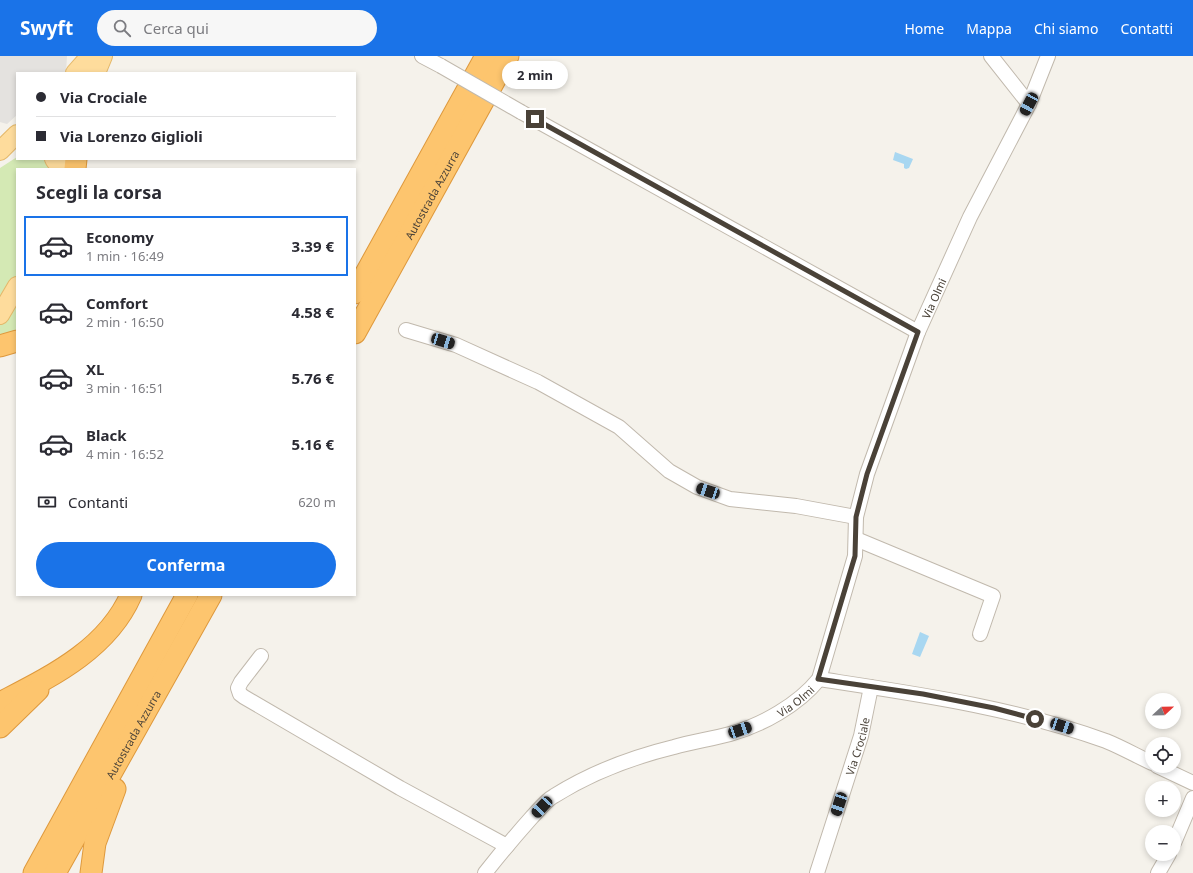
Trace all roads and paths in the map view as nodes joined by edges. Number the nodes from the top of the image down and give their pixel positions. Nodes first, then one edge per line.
1 (90, 56) edge
2 (103, 56) edge
3 (422, 56) edge
4 (486, 56) edge
5 (508, 56) edge
6 (991, 56) edge
7 (1048, 56) edge
8 (76, 72) edge
9 (96, 72) edge
10 (1029, 104) junction
11 (16, 135) edge
12 (0, 151) edge
13 (16, 151) edge
14 (0, 159) edge
15 (16, 288) edge
16 (356, 291) edge
17 (0, 314) edge
18 (406, 330) dead end
19 (356, 331) edge
20 (918, 332) junction
21 (16, 341) edge
22 (0, 346) edge
23 (856, 517) junction
24 (856, 539) junction
25 (130, 596) edge
26 (186, 596) edge
27 (210, 596) edge
28 (980, 634) dead end
29 (261, 656) dead end
30 (52, 676) junction
31 (818, 679) junction
32 (162, 683) junction
33 (871, 687) junction
34 (0, 702) edge
35 (0, 727) edge
36 (1145, 760) edge
37 (1172, 773) edge
38 (1193, 783) edge
39 (1193, 798) edge
40 (1181, 826) edge
41 (53, 840) junction
42 (507, 846) junction
43 (1165, 861) edge
44 (28, 873) edge
45 (34, 873) edge
46 (55, 873) edge
47 (91, 873) edge
48 (485, 873) edge
49 (817, 873) edge
50 (1158, 873) edge

1 - 8 main road
2 - 9 main road
3 - 20 street, bridge
4 - 16 highway, Autostrada Azzurra
5 - 19 highway, Autostrada Azzurra
6 - 10 street
7 - 10 street, Via Olmi
10 - 20 street, Via Olmi
11 - 12 main road
13 - 14 main road
15 - 17 main road
18 - 23 street
20 - 23 street, Via Olmi
21 - 22 highway
23 - 24 street, Via Olmi
24 - 28 street
24 - 31 street, Via Olmi
25 - 30 highway
26 - 41 highway, Autostrada Azzurra
27 - 32 highway, Autostrada Azzurra
29 - 42 street
30 - 34 highway
30 - 35 highway
31 - 33 street
31 - 42 street, Via Olmi
32 - 46 highway, Autostrada Azzurra
32 - 47 highway
33 - 36 street
33 - 49 street, Via Crociale
37 - 38 street
39 - 40 street
41 - 44 highway
41 - 45 highway, Autostrada Azzurra
42 - 48 street, Via Olmi
43 - 50 street

